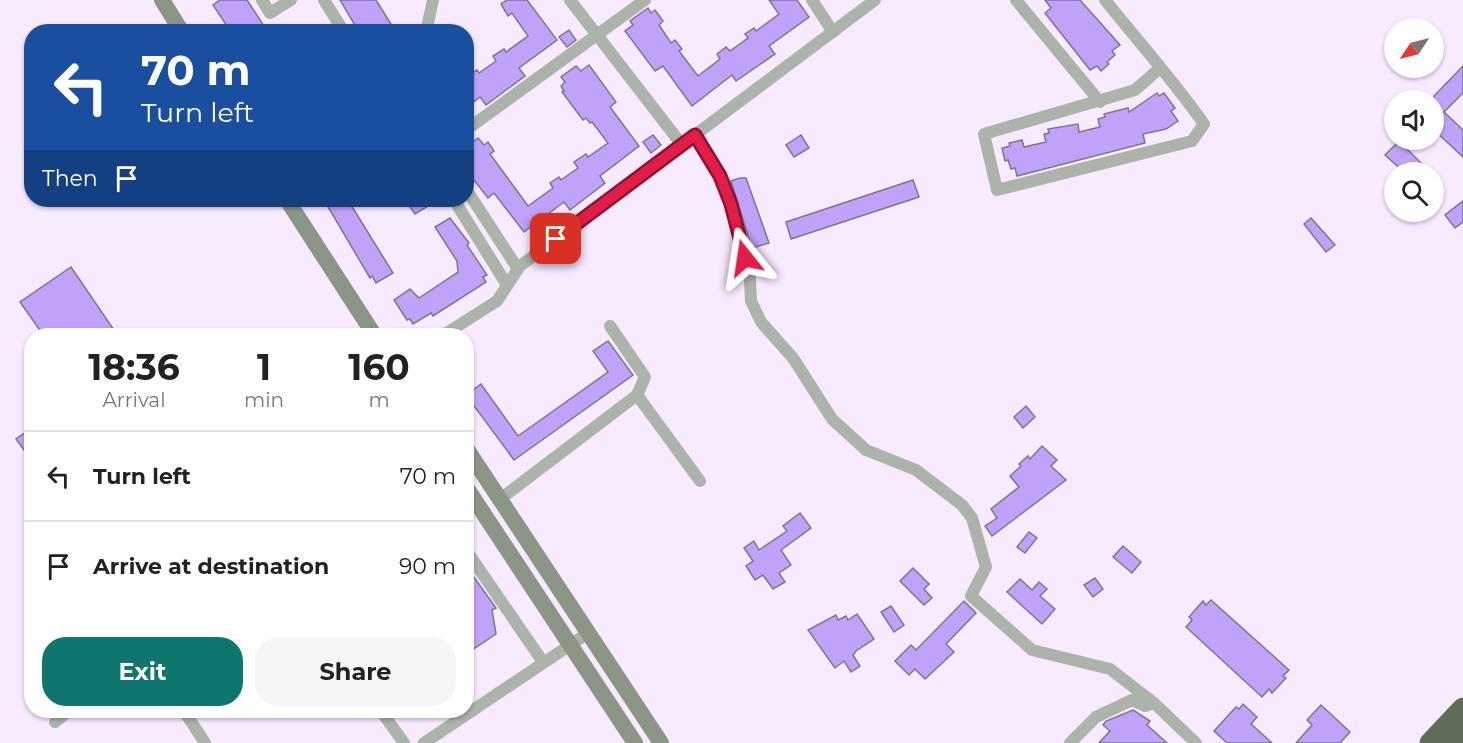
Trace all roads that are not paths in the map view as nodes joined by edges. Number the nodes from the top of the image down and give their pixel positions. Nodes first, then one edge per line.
1 (163, 0) edge
2 (262, 0) edge
3 (291, 0) edge
4 (324, 0) edge
5 (433, 0) edge
6 (570, 0) edge
7 (645, 0) edge
8 (812, 0) edge
9 (875, 0) edge
10 (1016, 0) edge
11 (1105, 0) edge
12 (177, 24) edge
13 (339, 24) edge
14 (428, 24) edge
15 (833, 32) junction
16 (596, 33) junction
17 (1160, 68) junction
18 (1100, 102) junction
19 (474, 124) edge
20 (695, 135) junction
21 (682, 145) junction
22 (474, 201) edge
23 (292, 207) edge
24 (458, 207) edge
25 (518, 268) junction
26 (507, 285) junction
27 (610, 326) dead end
28 (370, 328) edge
29 (455, 328) edge
30 (637, 395) junction
31 (474, 460) edge
32 (700, 481) dead end
33 (474, 499) edge
34 (500, 500) junction
35 (474, 562) edge
36 (588, 633) junction
37 (569, 645) junction
38 (543, 662) junction
39 (1154, 703) junction
40 (1463, 708) edge
41 (474, 709) edge
42 (60, 718) edge
43 (188, 718) edge
44 (386, 718) edge
45 (461, 718) edge
46 (55, 722) dead end
47 (1463, 732) edge
48 (205, 743) edge
49 (404, 743) edge
50 (424, 743) edge
51 (635, 743) edge
52 (661, 743) edge
53 (1070, 743) edge
54 (1196, 743) edge
55 (1430, 743) edge
56 (1452, 743) edge

1 - 12 street
2 - 3 street
4 - 13 street
5 - 14 street
6 - 16 street
7 - 16 street
8 - 15 street
9 - 15 street
10 - 18 street
11 - 17 street
15 - 20 street
16 - 19 street
16 - 21 street
17 - 18 street
17 - 18 street
20 - 21 street
20 - 39 street
21 - 25 street
22 - 25 street
23 - 28 street
24 - 26 street
25 - 26 street
26 - 29 street
27 - 30 street
30 - 32 street
30 - 34 street
31 - 34 street
33 - 37 street
34 - 36 street
35 - 38 street
36 - 37 street
36 - 52 street
37 - 38 street
37 - 51 street
38 - 41 street
39 - 53 street
39 - 54 street
40 - 55 highway
42 - 46 street
43 - 48 street
44 - 49 street
45 - 50 street
47 - 56 highway

